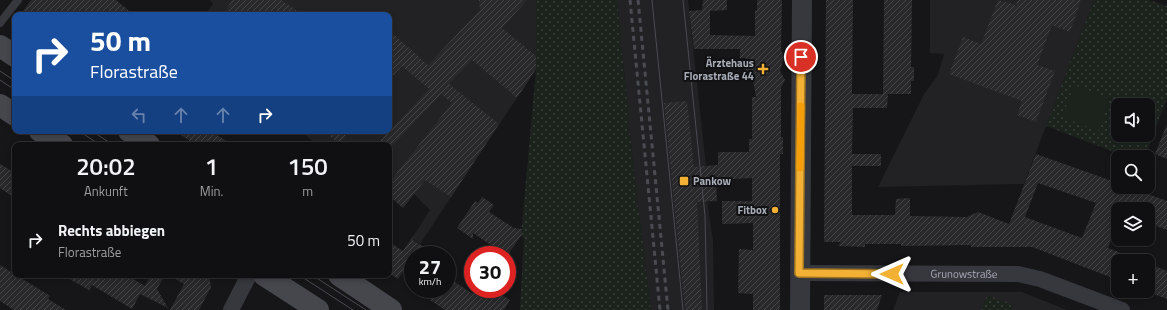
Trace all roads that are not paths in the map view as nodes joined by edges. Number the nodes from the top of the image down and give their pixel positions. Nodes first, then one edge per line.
1 (18, 0) edge
2 (802, 0) edge
3 (0, 23) edge
4 (0, 46) edge
5 (12, 54) edge
6 (0, 105) edge
7 (12, 113) edge
8 (45, 134) edge
9 (133, 134) edge
10 (57, 142) edge
11 (145, 142) edge
12 (799, 273) junction
13 (247, 278) edge
14 (269, 278) edge
15 (343, 278) edge
16 (230, 310) edge
17 (318, 310) edge
18 (391, 310) edge
19 (800, 310) edge
20 (1122, 310) edge

1 - 3 lane
2 - 12 street
4 - 5 main road
6 - 7 main road
8 - 10 main road
9 - 11 main road
12 - 19 street
12 - 20 street, Grunowstraße
13 - 16 street
14 - 17 main road
15 - 18 main road

